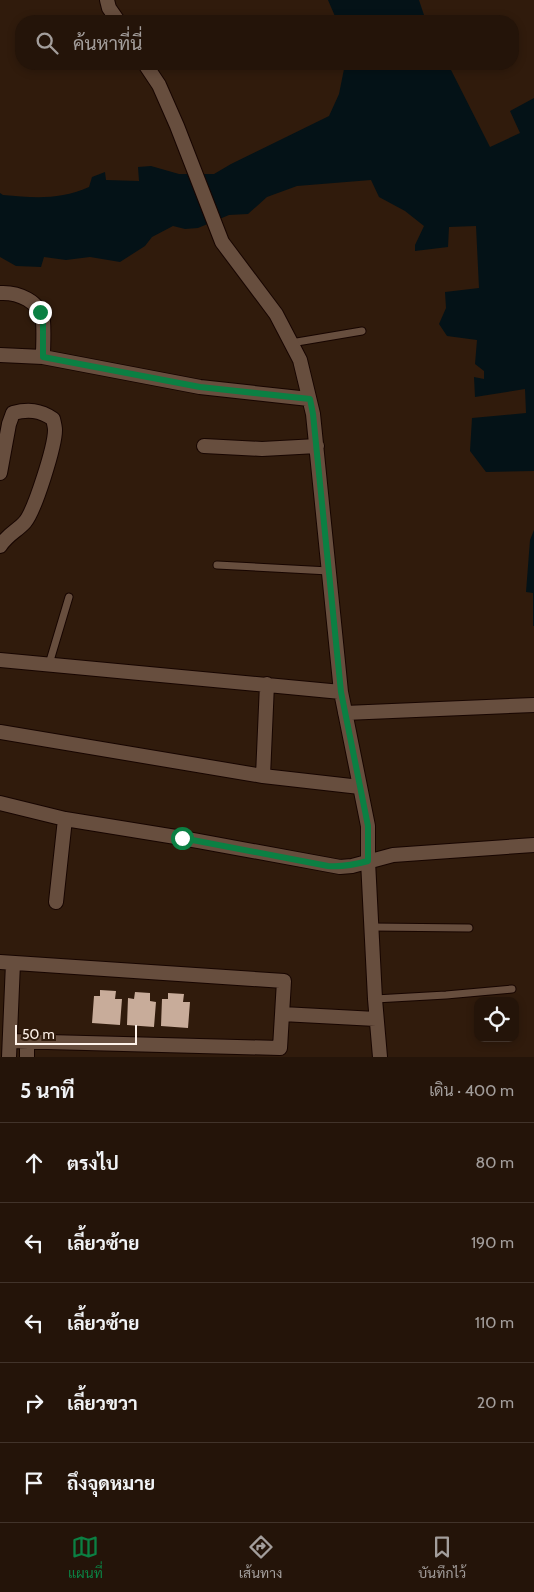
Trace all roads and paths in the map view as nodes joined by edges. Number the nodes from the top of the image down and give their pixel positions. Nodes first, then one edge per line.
1 (107, 0) edge
2 (114, 15) edge
3 (149, 70) edge
4 (0, 293) edge
5 (362, 331) dead end
6 (291, 343) junction
7 (0, 355) edge
8 (43, 357) junction
9 (310, 399) junction
10 (5, 422) edge
11 (204, 446) dead end
12 (317, 446) junction
13 (0, 473) edge
14 (2, 539) edge
15 (218, 565) dead end
16 (330, 571) junction
17 (69, 597) dead end
18 (0, 660) edge
19 (49, 664) junction
20 (266, 684) junction
21 (341, 692) junction
22 (534, 705) edge
23 (345, 713) junction
24 (0, 732) edge
25 (263, 776) junction
26 (360, 787) junction
27 (0, 804) edge
28 (65, 818) junction
29 (534, 846) edge
30 (368, 861) junction
31 (56, 902) dead end
32 (372, 927) junction
33 (469, 928) dead end
34 (6, 962) edge
35 (512, 989) dead end
36 (375, 999) junction
37 (282, 1014) junction
38 (376, 1019) junction
39 (10, 1041) junction
40 (27, 1042) junction
41 (9, 1057) edge
42 (27, 1057) edge
43 (380, 1057) edge

1 - 2 street
3 - 6 street
4 - 8 street
5 - 6 lane
6 - 9 street
7 - 8 street
8 - 9 street
9 - 12 street
10 - 13 street
10 - 14 street
11 - 12 street
12 - 16 street
15 - 16 lane
16 - 21 street
17 - 19 lane
18 - 19 street
19 - 20 street
20 - 21 street
20 - 25 street
21 - 23 street
22 - 23 street
23 - 26 street
24 - 25 street
25 - 26 street
26 - 30 street
27 - 28 street
28 - 30 street
28 - 31 street
29 - 30 street
30 - 32 street
32 - 33 lane
32 - 36 street
34 - 37 street
34 - 39 street
35 - 36 lane
36 - 38 street
37 - 38 street
37 - 40 street
38 - 43 street
39 - 40 street
39 - 41 street
40 - 42 street

